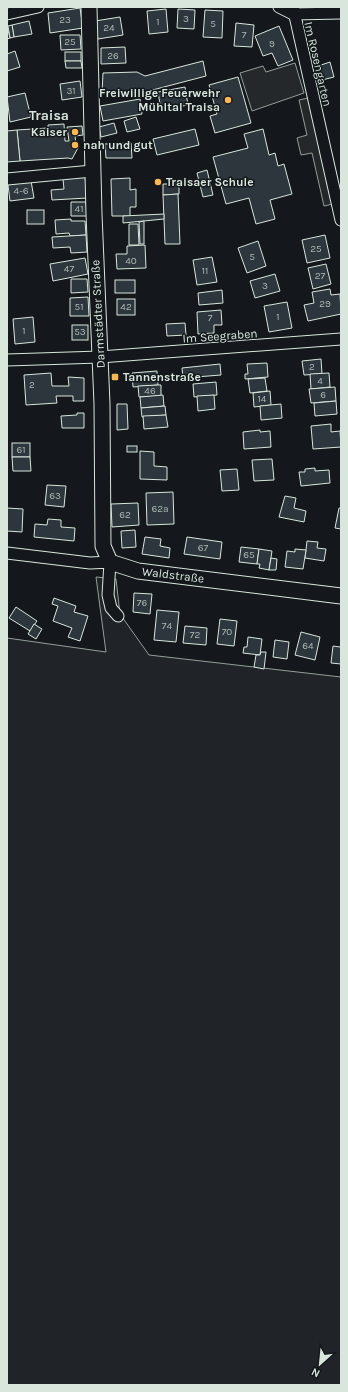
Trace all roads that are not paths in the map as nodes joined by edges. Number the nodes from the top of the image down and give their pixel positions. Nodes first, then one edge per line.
1 (38, 7) edge
2 (89, 7) edge
3 (279, 7) edge
4 (293, 10) edge
5 (341, 13) edge
6 (7, 14) edge
7 (92, 171) junction
8 (7, 179) edge
9 (341, 220) edge
10 (341, 339) edge
11 (100, 357) junction
12 (7, 360) edge
13 (7, 553) edge
14 (110, 562) junction
15 (341, 596) edge
16 (118, 616) dead end

1 - 6 street
2 - 7 street, Darmstädter Straße
3 - 4 street
4 - 5 street
4 - 9 street, Im Rosengarten
7 - 8 street
7 - 11 street, Darmstädter Straße
10 - 11 street, Im Seegraben
11 - 12 street
11 - 14 street, Darmstädter Straße
13 - 14 street, Waldstraße
14 - 15 street, Waldstraße
14 - 16 street, Darmstädter Straße

